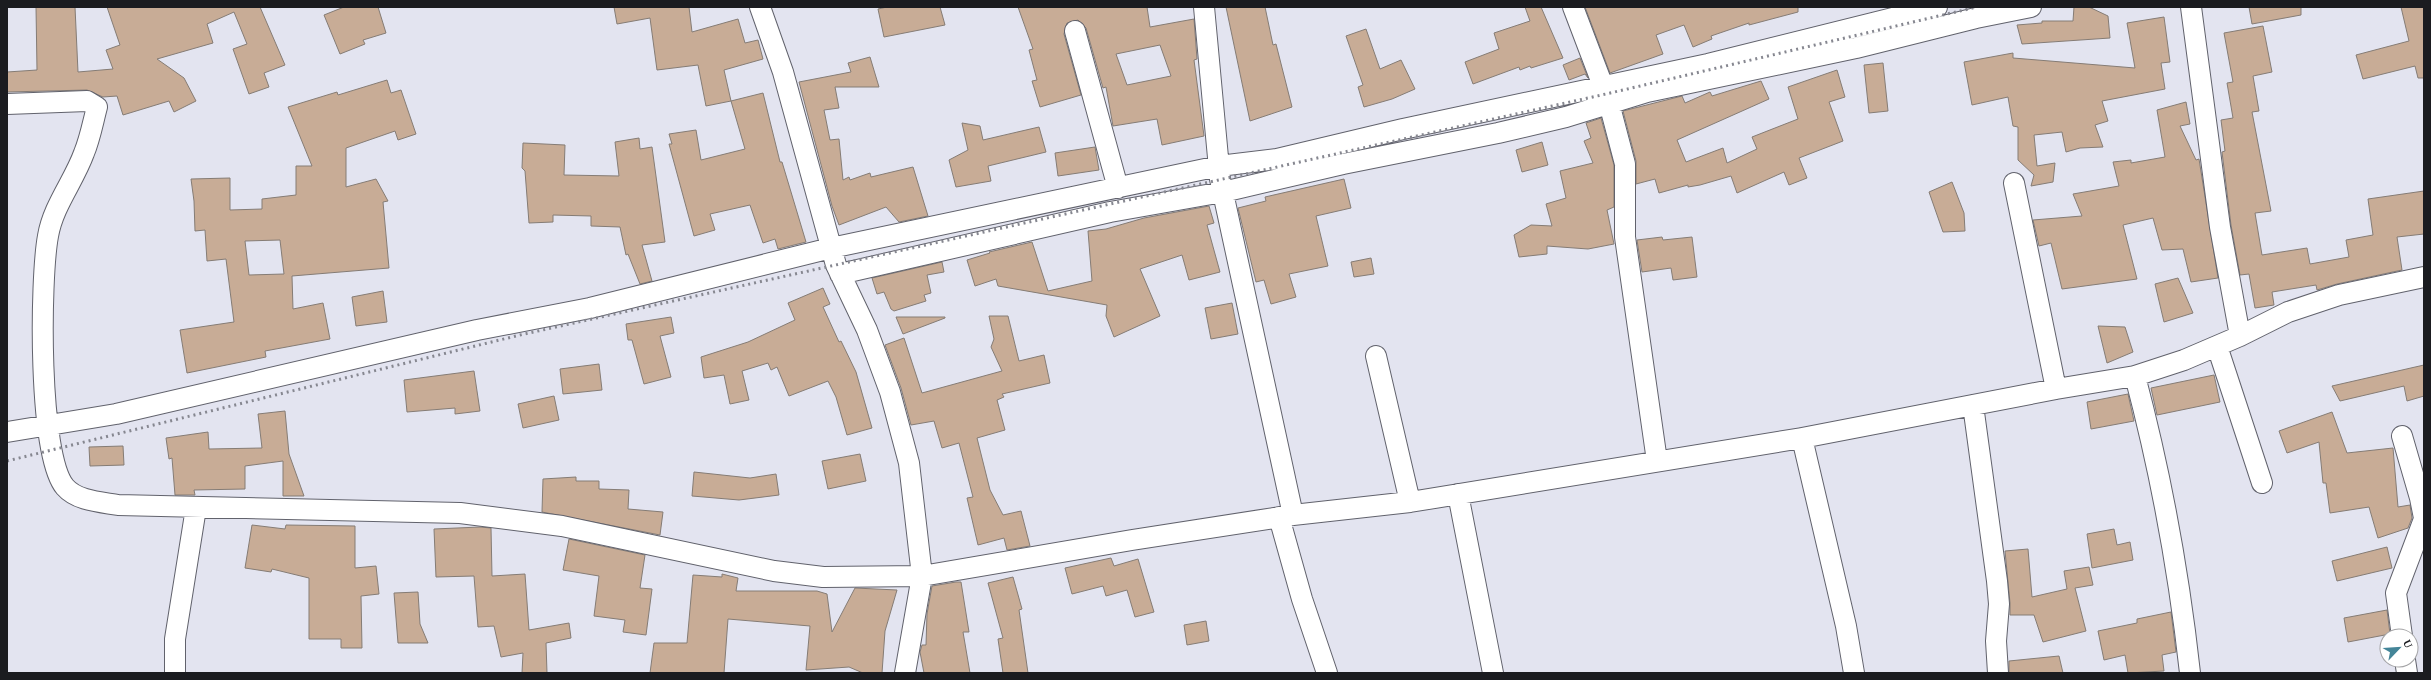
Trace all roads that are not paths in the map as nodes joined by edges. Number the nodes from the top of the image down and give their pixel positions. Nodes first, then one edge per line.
1 (760, 7) edge
2 (1204, 7) edge
3 (1573, 7) edge
4 (1937, 7) edge
5 (2031, 7) edge
6 (2191, 7) edge
7 (1881, 14) edge
8 (1075, 31) dead end
9 (1606, 94) junction
10 (7, 104) edge
11 (1218, 166) junction
12 (2014, 183) dead end
13 (1118, 188) junction
14 (1223, 192) junction
15 (832, 248) junction
16 (840, 274) junction
17 (2424, 277) edge
18 (2240, 336) junction
19 (2217, 346) junction
20 (1376, 356) dead end
21 (2135, 376) junction
22 (2056, 389) junction
23 (1973, 405) junction
24 (49, 425) junction
25 (7, 432) edge
26 (2402, 436) dead end
27 (1802, 438) junction
28 (1657, 461) junction
29 (2262, 483) dead end
30 (1458, 494) junction
31 (2422, 498) edge
32 (1410, 502) junction
33 (196, 508) junction
34 (1286, 516) junction
35 (2424, 519) edge
36 (922, 576) junction
37 (2401, 628) edge
38 (175, 673) edge
39 (905, 673) edge
40 (1327, 673) edge
41 (1492, 673) edge
42 (1854, 673) edge
43 (1998, 673) edge
44 (2190, 673) edge

1 - 15 street
2 - 11 street
3 - 9 street
4 - 7 street
5 - 9 street
6 - 18 street
7 - 9 street
8 - 13 street
9 - 11 street
9 - 14 street
9 - 28 street
10 - 24 street
11 - 13 street
11 - 14 street
12 - 22 street
13 - 15 street
14 - 16 street
14 - 34 street
15 - 16 street
15 - 24 street
16 - 36 street
17 - 18 street
18 - 19 street
19 - 21 street
19 - 29 street
20 - 32 street
21 - 22 street
21 - 44 street
22 - 23 street
23 - 27 street
23 - 43 street
24 - 25 street
24 - 33 street
26 - 31 street
27 - 28 street
27 - 42 street
28 - 30 street
30 - 32 street
30 - 41 street
31 - 35 street
32 - 34 street
33 - 36 street
33 - 38 street
34 - 36 street
34 - 40 street
35 - 37 street
36 - 39 street

